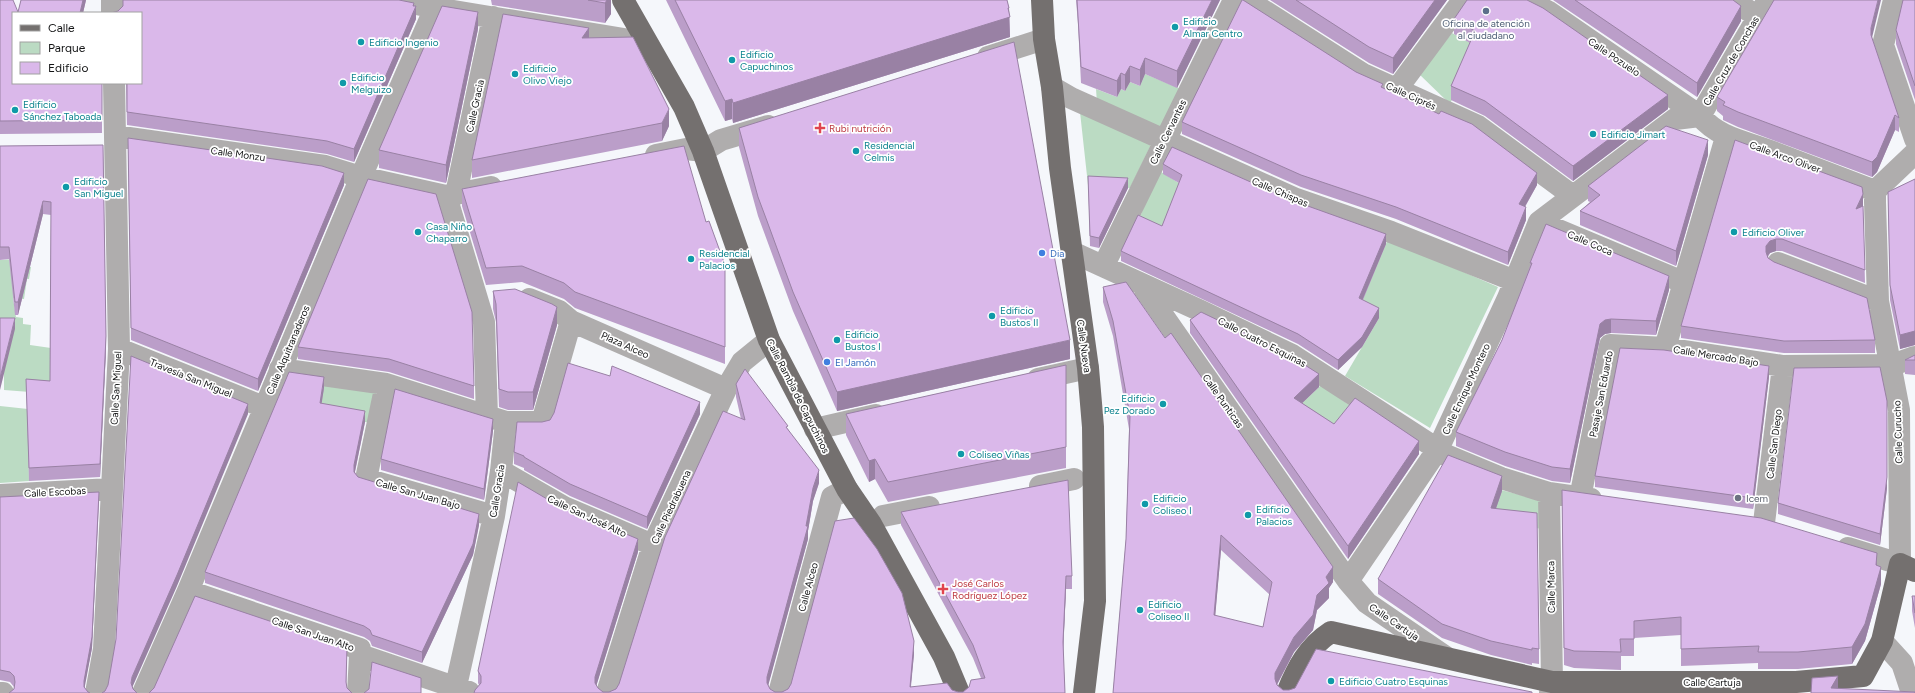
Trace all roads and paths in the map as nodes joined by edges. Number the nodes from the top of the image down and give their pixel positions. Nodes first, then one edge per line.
1 (112, 0) edge
2 (399, 0) edge
3 (623, 0) edge
4 (1042, 0) edge
5 (1234, 0) edge
6 (1247, 0) edge
7 (1463, 0) edge
8 (1526, 0) edge
9 (1732, 0) edge
10 (1894, 0) edge
11 (435, 4) edge
12 (1553, 6) edge
13 (1762, 8) edge
14 (112, 12) edge
15 (493, 17) junction
16 (1044, 39) junction
17 (646, 43) junction
18 (972, 62) edge
19 (114, 84) edge
20 (1052, 87) junction
21 (1396, 89) junction
22 (1700, 116) junction
23 (790, 119) edge
24 (1726, 137) junction
25 (115, 140) junction
26 (1915, 140) edge
27 (1164, 141) junction
28 (92, 145) edge
29 (703, 150) junction
30 (1915, 153) edge
31 (640, 158) edge
32 (361, 177) junction
33 (510, 184) edge
34 (1876, 191) junction
35 (451, 195) junction
36 (1573, 196) junction
37 (1539, 222) junction
38 (1072, 252) junction
39 (1778, 263) edge
40 (1104, 265) junction
41 (1515, 281) junction
42 (1685, 283) junction
43 (1141, 284) junction
44 (493, 297) junction
45 (1878, 301) junction
46 (571, 321) junction
47 (768, 340) junction
48 (1665, 348) junction
49 (118, 349) junction
50 (1915, 357) edge
51 (1892, 365) junction
52 (1783, 366) junction
53 (1088, 368) junction
54 (280, 369) junction
55 (1022, 382) edge
56 (386, 384) junction
57 (726, 389) junction
58 (264, 407) junction
59 (898, 410) edge
60 (496, 419) junction
61 (815, 429) junction
62 (1438, 449) junction
63 (501, 472) junction
64 (1074, 479) dead end
65 (111, 489) junction
66 (846, 489) junction
67 (1020, 490) edge
68 (1549, 493) junction
69 (0, 495) edge
70 (1580, 498) junction
71 (1611, 502) edge
72 (952, 503) edge
73 (494, 516) junction
74 (883, 516) dead end
75 (1741, 520) edge
76 (1764, 523) junction
77 (1786, 529) edge
78 (1830, 543) edge
79 (653, 545) junction
80 (1907, 568) edge
81 (1348, 581) junction
82 (188, 591) junction
83 (1882, 641) junction
84 (360, 655) junction
85 (1446, 657) junction
86 (1551, 687) edge
87 (1796, 688) edge
88 (463, 691) edge
89 (0, 693) edge
90 (3, 693) edge
91 (96, 693) edge
92 (143, 693) edge
93 (358, 693) edge
94 (607, 693) edge
95 (779, 693) edge
96 (959, 693) edge
97 (1084, 693) edge
98 (1287, 693) edge
99 (1912, 693) edge

1 - 14 street
2 - 11 street
3 - 17 main road, Calle Rambla de Capuchinos
4 - 16 main road, Calle Nueva
5 - 27 street, Calle Cervantes
6 - 21 street, Calle Ciprés
7 - 21 street
8 - 12 street, Calle Pozuelo
9 - 13 street
10 - 26 street
11 - 15 street
11 - 32 street, Calle Alquitranaderos
12 - 22 street, Calle Pozuelo
13 - 22 street, Calle Cruz de Conchas
15 - 17 street
15 - 35 street, Calle Gracia
16 - 18 street
16 - 20 main road, Calle Nueva
17 - 29 main road, Calle Rambla de Capuchinos
19 - 25 street, Calle San Miguel
20 - 27 street, Calle Chispas
20 - 38 main road, Calle Nueva
21 - 36 street, Calle Ciprés
22 - 24 street, Calle Arco Oliver
22 - 36 street, Calle Cruz de Conchas
23 - 29 street
24 - 34 street, Calle Arco Oliver
24 - 42 street, Calle Mercado Bajo
25 - 28 street, Calle Monzu
25 - 32 street, Calle Monzu
25 - 49 street, Calle San Miguel
27 - 40 street, Calle Cervantes
27 - 41 street, Calle Chispas
29 - 31 street
29 - 47 main road, Calle Rambla de Capuchinos
30 - 34 street
32 - 35 street, Calle Monzu
32 - 54 street, Calle Alquitranaderos
33 - 35 street
34 - 45 street, Calle Curucho
35 - 44 street, Calle Gracia
36 - 37 street
37 - 41 street, Calle Enrique Montero
37 - 42 street, Calle Coca
38 - 40 street, Calle Punticas
38 - 53 main road, Calle Nueva
39 - 45 street
40 - 43 street, Calle Punticas
41 - 62 street, Calle Enrique Montero
42 - 48 street, Calle Mercado Bajo
43 - 62 street, Calle Cuatro Esquinas
43 - 81 street, Calle Punticas
44 - 46 street, Plaza Alceo
44 - 60 street, Calle Gracia
45 - 51 street, Calle Curucho
46 - 57 street, Plaza Alceo
46 - 60 street
47 - 57 street, Calle Piedrabuena
47 - 61 main road, Calle Rambla de Capuchinos
48 - 52 street, Calle Mercado Bajo
48 - 70 street, Pasaje San Eduardo
49 - 58 street, Travesía San Miguel
49 - 65 street, Calle San Miguel
50 - 51 street, Calle Mercado Bajo
51 - 52 street, Calle Mercado Bajo
51 - 80 street, Calle Curucho
52 - 76 street, Calle San Diego
53 - 55 street
53 - 97 main road, Calle Nueva
54 - 56 street
54 - 58 street, Calle Alquitranaderos
56 - 60 street
56 - 73 street, Calle San Juan Bajo
57 - 79 street, Calle Piedrabuena
58 - 82 street, Calle Alquitranaderos
59 - 61 street
60 - 63 street, Calle Gracia
61 - 66 main road, Calle Rambla de Capuchinos
62 - 68 street, Calle Cuatro Esquinas
62 - 81 street, Calle Enrique Montero
63 - 73 street, Calle Gracia
63 - 79 street, Calle San José Alto
64 - 67 street
65 - 69 street, Calle Escobas
65 - 91 street, Calle San Miguel
66 - 95 street, Calle Alceo
66 - 96 main road, Calle Rambla de Capuchinos
68 - 70 street, Calle Cuatro Esquinas
68 - 86 street, Calle Marca
70 - 71 street, Calle Cuatro Esquinas
72 - 74 street
73 - 88 street, Calle Gracia
75 - 76 street
76 - 77 street
78 - 80 street
79 - 94 street, Calle Piedrabuena
80 - 83 main road, Calle Cartuja
81 - 85 street, Calle Cartuja
82 - 84 street, Calle San Juan Alto
82 - 92 street, Calle Alquitranaderos
83 - 87 main road, Calle Cartuja
83 - 99 street
84 - 88 street, Calle San Juan Alto
84 - 93 street
85 - 86 main road, Calle Cartuja
85 - 98 main road, Calle Cartuja
86 - 87 main road, Calle Cartuja
89 - 90 street

